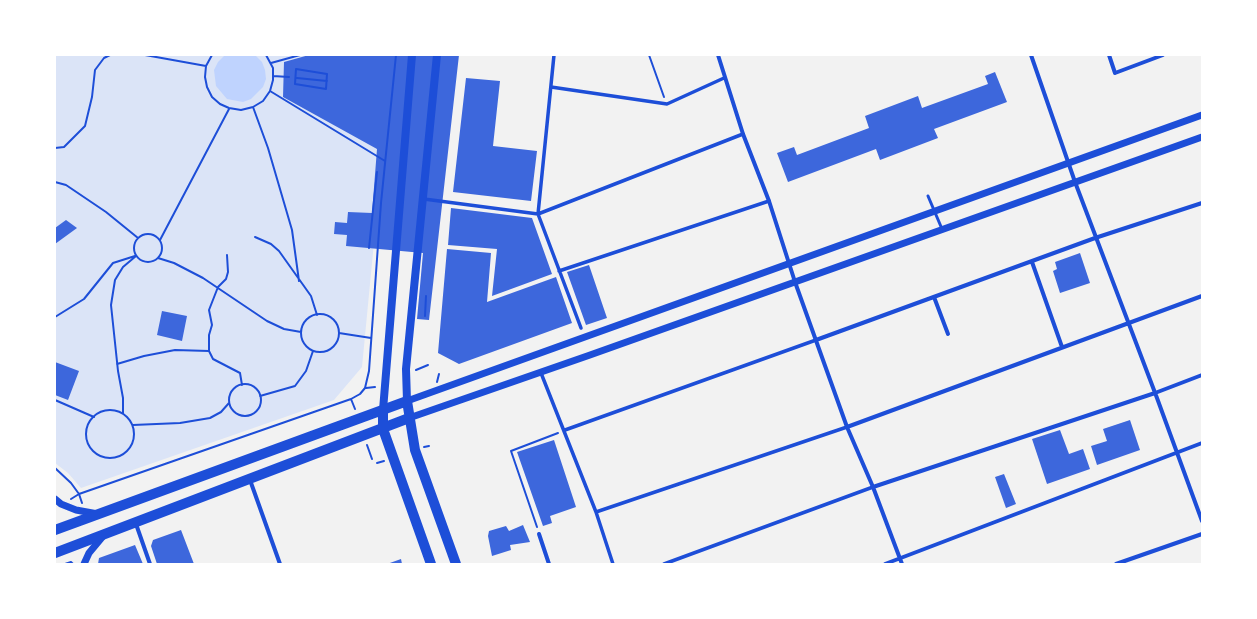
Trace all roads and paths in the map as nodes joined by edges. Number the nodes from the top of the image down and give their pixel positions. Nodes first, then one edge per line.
1 (110, 55) edge
2 (145, 55) edge
3 (212, 55) edge
4 (266, 55) edge
5 (300, 55) edge
6 (396, 55) edge
7 (412, 55) edge
8 (437, 55) edge
9 (554, 55) edge
10 (649, 55) edge
11 (718, 55) edge
12 (1031, 55) edge
13 (1109, 55) edge
14 (1163, 55) edge
15 (271, 63) junction
16 (206, 66) junction
17 (273, 76) junction
18 (289, 77) dead end
19 (297, 78) junction
20 (724, 78) junction
21 (327, 81) junction
22 (551, 87) junction
23 (270, 91) junction
24 (667, 104) junction
25 (253, 107) junction
26 (230, 108) junction
27 (1202, 116) edge
28 (743, 134) junction
29 (1202, 137) edge
30 (55, 148) edge
31 (386, 161) junction
32 (1068, 164) junction
33 (378, 172) dead end
34 (55, 182) edge
35 (1074, 182) junction
36 (928, 196) dead end
37 (423, 199) junction
38 (769, 201) junction
39 (1202, 203) edge
40 (935, 212) junction
41 (538, 214) junction
42 (942, 229) junction
43 (255, 237) dead end
44 (138, 238) junction
45 (1096, 238) junction
46 (160, 240) junction
47 (369, 248) dead end
48 (227, 255) dead end
49 (136, 256) junction
50 (158, 258) junction
51 (1032, 262) junction
52 (789, 265) junction
53 (559, 271) junction
54 (299, 281) junction
55 (795, 282) junction
56 (218, 287) junction
57 (426, 296) dead end
58 (1202, 296) edge
59 (934, 297) junction
60 (317, 315) junction
61 (425, 316) dead end
62 (55, 317) edge
63 (1128, 323) junction
64 (581, 328) dead end
65 (301, 332) junction
66 (339, 333) junction
67 (948, 334) dead end
68 (371, 338) junction
69 (816, 340) junction
70 (1062, 347) junction
71 (209, 351) junction
72 (313, 351) junction
73 (117, 364) junction
74 (541, 373) junction
75 (1202, 375) edge
76 (242, 385) junction
77 (1155, 393) junction
78 (260, 396) junction
79 (55, 400) edge
80 (407, 401) junction
81 (229, 402) junction
82 (383, 410) junction
83 (122, 413) junction
84 (94, 417) junction
85 (409, 418) junction
86 (132, 425) junction
87 (847, 427) junction
88 (383, 429) junction
89 (565, 430) junction
90 (1202, 443) edge
91 (1177, 452) junction
92 (55, 468) edge
93 (250, 480) junction
94 (873, 487) junction
95 (79, 494) junction
96 (55, 499) edge
97 (81, 500) dead end
98 (596, 512) junction
99 (100, 514) junction
100 (1202, 522) edge
101 (136, 524) junction
102 (55, 530) edge
103 (539, 534) joint
104 (1202, 534) edge
105 (104, 535) junction
106 (55, 553) edge
107 (900, 559) junction
108 (65, 564) edge
109 (73, 564) edge
110 (84, 564) edge
111 (150, 564) edge
112 (280, 564) edge
113 (431, 564) edge
114 (456, 564) edge
115 (549, 564) edge
116 (613, 564) edge
117 (664, 564) edge
118 (885, 564) edge
119 (902, 564) edge
120 (1116, 564) edge

1 - 30 path
2 - 16 path
3 - 16 path
4 - 15 path
5 - 15 path
6 - 31 path
7 - 82 main road
8 - 37 main road
9 - 22 street
10 - 24 path
11 - 20 street
12 - 32 street
13 - 14 street
15 - 17 path
16 - 26 path
17 - 18 path
17 - 23 path
19 - 21 path
19 - 21 path
19 - 21 path
20 - 24 street
20 - 28 street
22 - 24 street
22 - 41 street
23 - 25 path
23 - 31 path
25 - 26 path
25 - 54 path
26 - 46 path
27 - 32 street
28 - 38 street
28 - 41 street
29 - 35 street
31 - 68 path
32 - 35 street
32 - 40 street
33 - 47 path
34 - 44 path
35 - 42 street
35 - 45 street
36 - 40 lane
37 - 41 street
37 - 80 main road
38 - 52 street
38 - 53 street
39 - 45 street
40 - 42 lane
40 - 52 street
41 - 53 street
42 - 55 street
43 - 54 path
44 - 46 path
44 - 49 path
45 - 51 street
45 - 63 street
46 - 50 path
48 - 56 path
49 - 50 path
49 - 62 path
49 - 73 path
50 - 56 path
51 - 59 street
51 - 70 street
52 - 55 street
52 - 80 street
53 - 64 street
54 - 60 path
55 - 69 street
55 - 74 street
56 - 65 path
56 - 71 path
57 - 61 path
58 - 63 street
59 - 67 street
59 - 69 street
60 - 65 path
60 - 66 path
63 - 70 street
63 - 77 street
65 - 72 path
66 - 68 path
66 - 72 path
68 - 95 path
69 - 87 street
69 - 89 street
70 - 87 street
71 - 73 path
71 - 76 path
72 - 78 path
73 - 83 path
74 - 85 street
74 - 89 street
75 - 77 street
76 - 78 path
76 - 81 path
77 - 91 street
77 - 94 street
78 - 81 path
79 - 84 path
80 - 82 main road
80 - 85 main road
81 - 86 path
82 - 88 main road
82 - 99 main road
83 - 84 path
83 - 86 path
84 - 86 path
85 - 88 main road
85 - 114 main road
87 - 94 street
87 - 98 street
88 - 93 main road
88 - 113 main road
89 - 98 street
89 - 103 path
90 - 91 street
91 - 100 street
91 - 107 street
92 - 95 path
93 - 101 main road
93 - 112 street
94 - 107 street
94 - 117 street
95 - 97 path
96 - 99 street
98 - 116 street
99 - 102 main road
101 - 105 main road
101 - 111 street
103 - 115 street
104 - 120 street
105 - 106 main road
105 - 110 street
107 - 118 street
107 - 119 street
108 - 109 path

